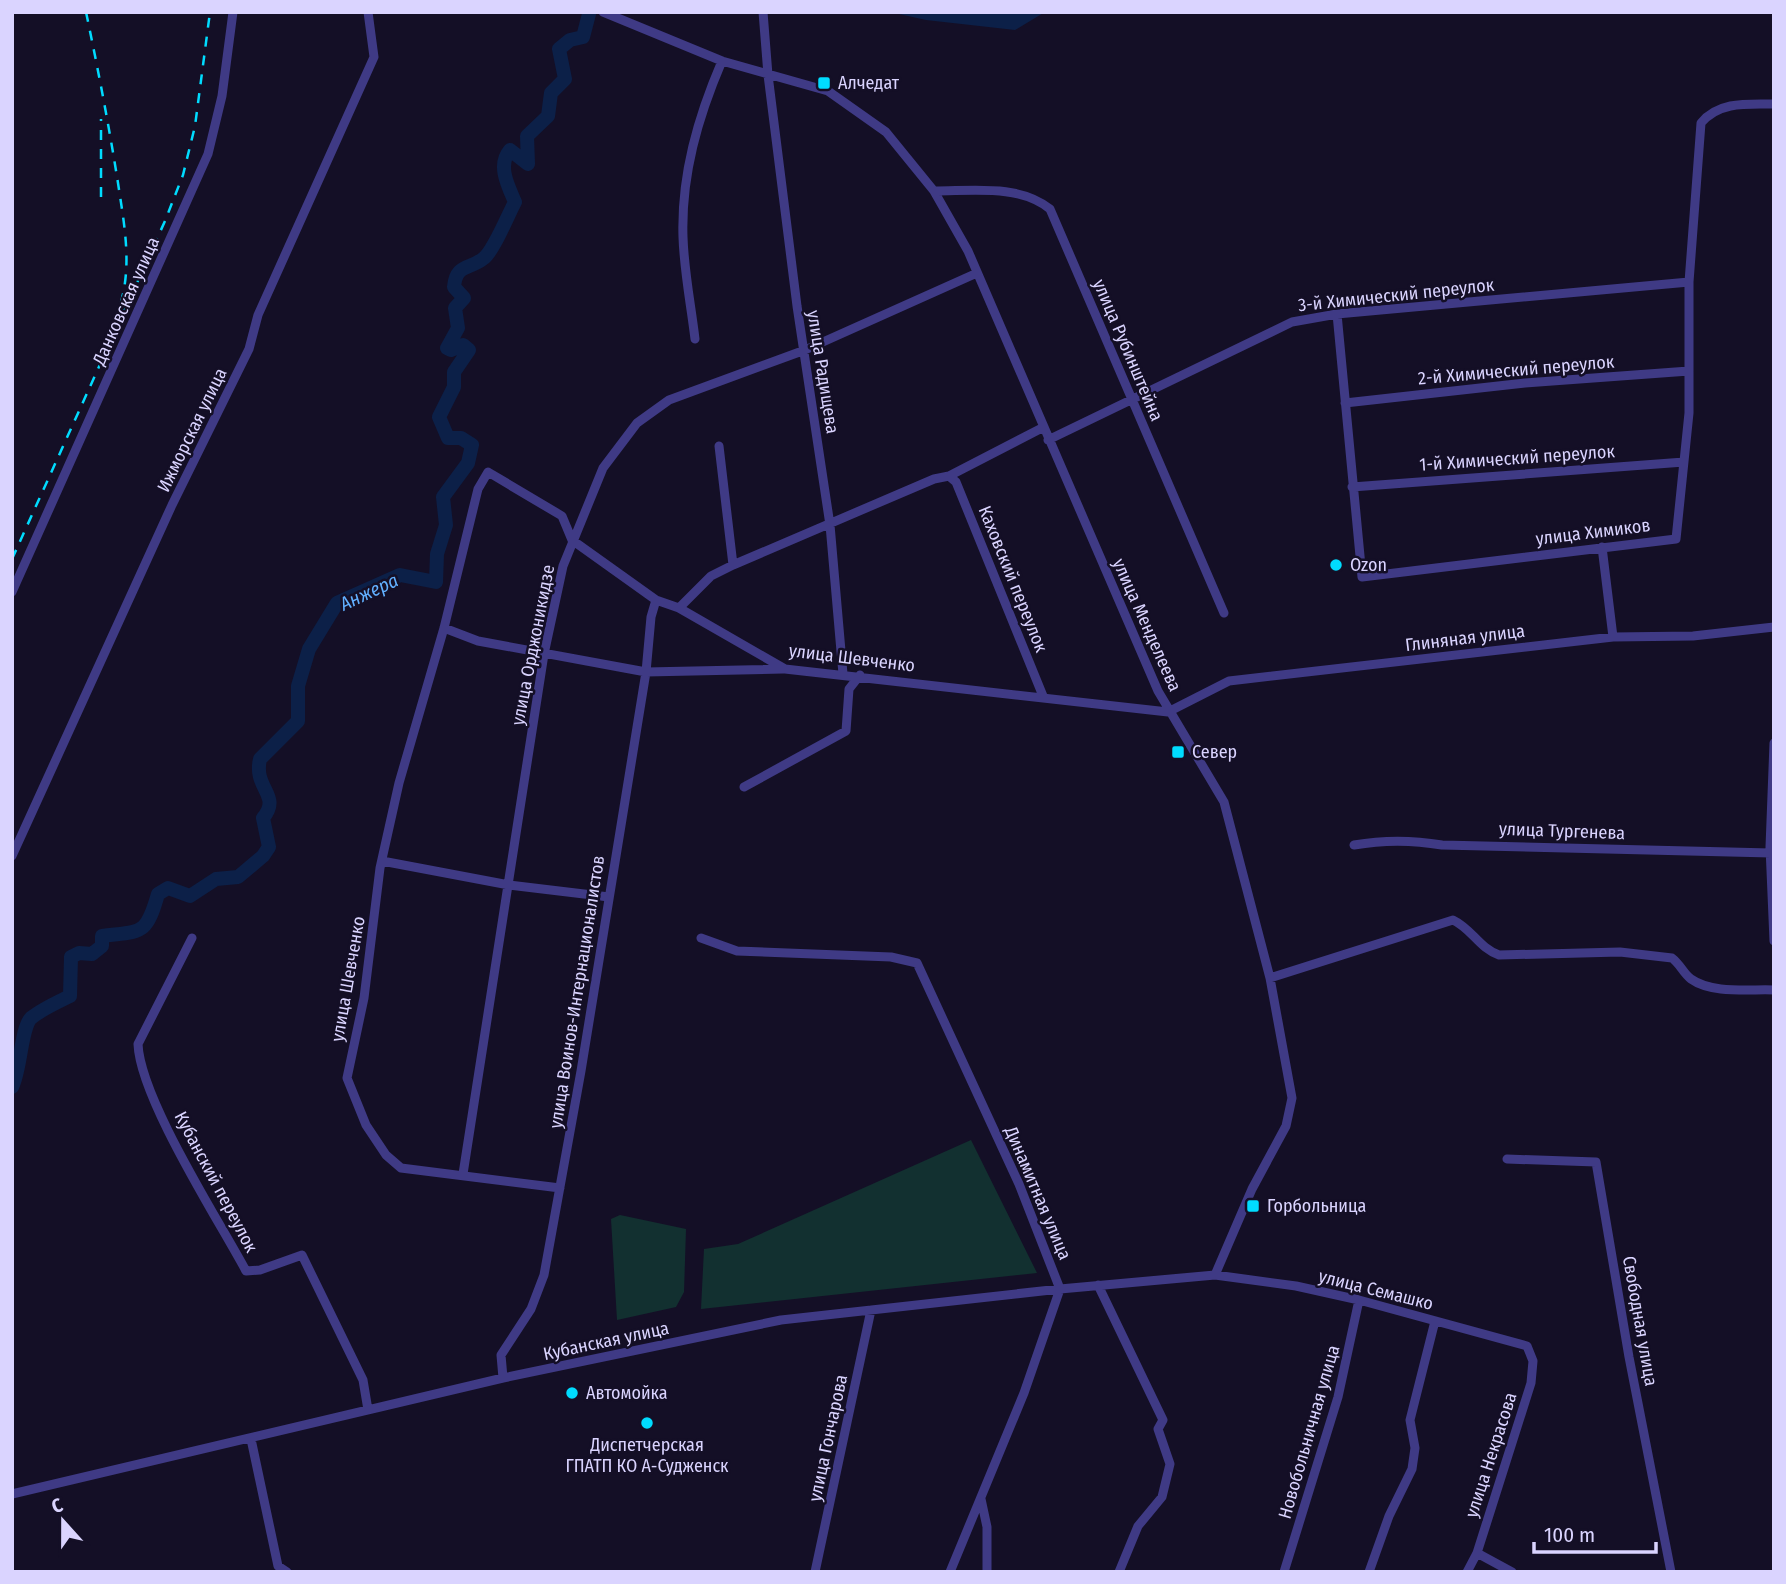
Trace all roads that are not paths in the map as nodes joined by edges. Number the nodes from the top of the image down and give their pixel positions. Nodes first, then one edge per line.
1 (233, 12) edge
2 (368, 12) edge
3 (603, 12) edge
4 (763, 12) edge
5 (723, 61) junction
6 (768, 75) junction
7 (1774, 104) edge
8 (934, 191) junction
9 (977, 273) junction
10 (1689, 282) junction
11 (1337, 314) junction
12 (695, 339) dead end
13 (805, 351) junction
14 (1689, 371) junction
15 (1131, 399) junction
16 (1345, 403) junction
17 (1042, 428) junction
18 (1048, 440) junction
19 (719, 446) dead end
20 (1684, 462) junction
21 (949, 476) junction
22 (1352, 487) junction
23 (830, 525) junction
24 (572, 540) junction
25 (1602, 547) junction
26 (733, 565) junction
27 (12, 592) edge
28 (656, 600) junction
29 (678, 608) junction
30 (1224, 613) dead end
31 (1774, 627) edge
32 (444, 628) junction
33 (1613, 637) junction
34 (544, 654) junction
35 (785, 669) junction
36 (646, 672) junction
37 (843, 674) junction
38 (860, 676) junction
39 (1043, 696) junction
40 (1168, 712) junction
41 (1774, 743) edge
42 (744, 787) dead end
43 (1354, 845) dead end
44 (1771, 853) junction
45 (12, 856) edge
46 (382, 861) junction
47 (509, 885) junction
48 (608, 897) junction
49 (192, 938) dead end
50 (701, 939) dead end
51 (1774, 941) edge
52 (1270, 978) junction
53 (1774, 990) edge
54 (1507, 1159) dead end
55 (463, 1174) junction
56 (560, 1188) junction
57 (1215, 1275) junction
58 (1098, 1286) junction
59 (1060, 1289) junction
60 (1359, 1300) junction
61 (871, 1310) junction
62 (1435, 1321) junction
63 (1527, 1346) joint
64 (503, 1378) junction
65 (368, 1410) junction
66 (251, 1439) junction
67 (12, 1494) edge
68 (981, 1497) junction
69 (1477, 1553) junction
70 (287, 1572) edge
71 (815, 1572) edge
72 (950, 1572) edge
73 (987, 1572) edge
74 (1119, 1572) edge
75 (1284, 1572) edge
76 (1369, 1572) edge
77 (1467, 1572) edge
78 (1512, 1572) edge
79 (1671, 1572) edge

1 - 27 street, Данковская улица
2 - 45 street, Ижморская улица
3 - 5 street, улица Менделеева
4 - 6 street, улица Радищева
5 - 6 street, улица Менделеева
5 - 12 street
6 - 8 street, улица Менделеева
6 - 13 street, улица Радищева
7 - 10 street, улица Химиков
8 - 9 street, улица Менделеева
8 - 15 street, улица Рубинштейна
9 - 13 street, улица Орджоникидзе
9 - 17 street, улица Менделеева
10 - 11 street, 3-й Химический переулок
10 - 14 street, улица Химиков
11 - 15 street, 3-й Химический переулок
11 - 16 street, улица Химиков
13 - 23 street, улица Радищева
13 - 24 street, улица Орджоникидзе
14 - 16 street, 2-й Химический переулок
14 - 20 street, улица Химиков
15 - 18 street, 3-й Химический переулок
15 - 30 street, улица Рубинштейна
16 - 22 street, улица Химиков
17 - 18 street, улица Менделеева
17 - 21 street
18 - 40 street, улица Менделеева
19 - 26 street
20 - 22 street, 1-й Химический переулок
20 - 25 street, улица Химиков
21 - 23 street
21 - 39 street, Каховский переулок
22 - 25 street, улица Химиков
23 - 26 street
23 - 37 street, улица Радищева
24 - 28 street, улица Шевченко
24 - 32 street, улица Шевченко
24 - 34 street, улица Орджоникидзе
25 - 33 street
26 - 29 street
28 - 29 street, улица Шевченко
28 - 36 street, улица Воинов-Интернационалистов
29 - 35 street, улица Шевченко
31 - 33 street, Глиняная улица
32 - 34 street
32 - 46 street, улица Шевченко
33 - 40 street, Глиняная улица
34 - 36 street
34 - 47 street, улица Орджоникидзе
35 - 36 street
35 - 37 street, улица Шевченко
36 - 48 street, улица Воинов-Интернационалистов
37 - 38 street, улица Шевченко
38 - 39 street, улица Шевченко
38 - 42 street
39 - 40 street, улица Шевченко
40 - 52 street, улица Менделеева
41 - 44 street
43 - 44 street, улица Тургенева
44 - 51 street
46 - 47 street
46 - 55 street, улица Шевченко
47 - 48 street
47 - 55 street, улица Орджоникидзе
48 - 56 street, улица Воинов-Интернационалистов
49 - 65 street, Кубанский переулок
50 - 59 street, Динамитная улица
52 - 53 street
52 - 57 street, улица Менделеева
54 - 79 street, Свободная улица
55 - 56 street, улица Шевченко
56 - 64 street, улица Воинов-Интернационалистов
57 - 58 street, Кубанская улица
57 - 60 street, улица Семашко
58 - 59 street, Кубанская улица
58 - 74 street
59 - 61 street, Кубанская улица
59 - 68 street
60 - 62 street, улица Семашко
60 - 75 street, Новобольничная улица
61 - 64 street, Кубанская улица
61 - 71 street, улица Гончарова
62 - 63 street, улица Семашко
62 - 76 street
63 - 69 street, улица Некрасова
64 - 65 street, Кубанская улица
65 - 66 street, Кубанская улица
66 - 67 street, Кубанская улица
66 - 70 street
68 - 72 street
68 - 73 street
69 - 77 street, улица Некрасова
69 - 78 street

